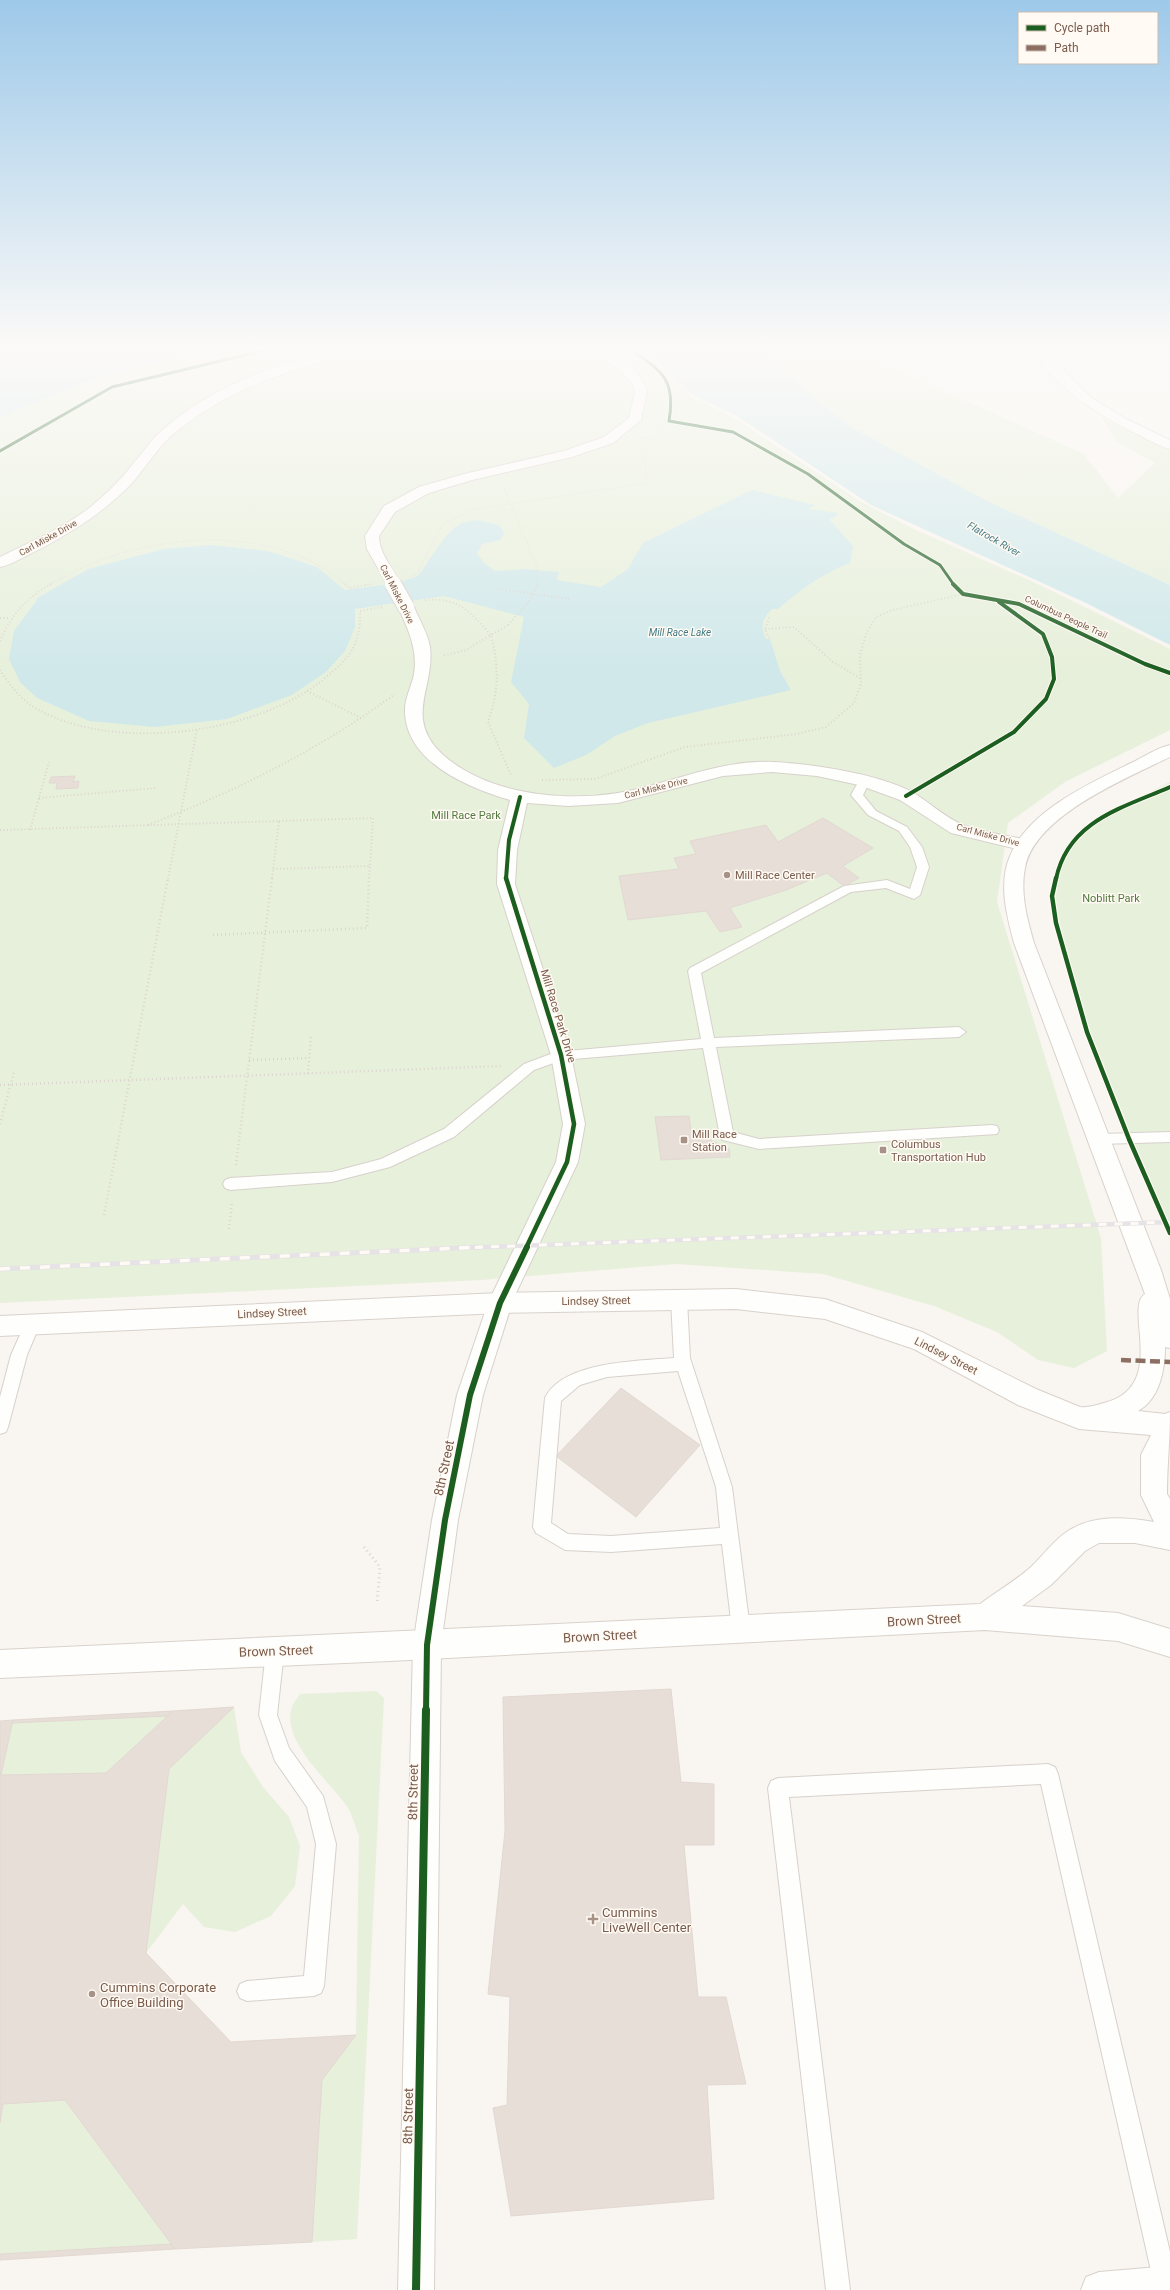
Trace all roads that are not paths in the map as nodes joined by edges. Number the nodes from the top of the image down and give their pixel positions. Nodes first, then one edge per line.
1 (146, 457) edge
2 (560, 457) edge
3 (0, 563) edge
4 (1170, 750) edge
5 (864, 781) junction
6 (517, 789) junction
7 (1024, 845) junction
8 (960, 1032) dead end
9 (707, 1043) junction
10 (561, 1055) junction
11 (992, 1130) dead end
12 (1170, 1137) edge
13 (1099, 1139) junction
14 (232, 1184) road end
15 (1149, 1270) junction
16 (1170, 1297) edge
17 (679, 1300) junction
18 (500, 1303) junction
19 (32, 1324) junction
20 (0, 1326) edge
21 (1170, 1338) edge
22 (684, 1364) junction
23 (1079, 1418) junction
24 (1169, 1424) edge
25 (0, 1427) edge
26 (1170, 1525) edge
27 (730, 1535) junction
28 (1170, 1537) edge
29 (985, 1617) junction
30 (741, 1629) junction
31 (1170, 1643) edge
32 (427, 1645) junction
33 (275, 1651) junction
34 (0, 1664) edge
35 (247, 1991) dead end
36 (1168, 2284) edge
37 (1119, 2289) edge
38 (416, 2290) edge
39 (838, 2290) edge

1 - 3 street, Carl Miske Drive
2 - 6 street, Carl Miske Drive, bridge
4 - 7 street
5 - 6 street, Carl Miske Drive
5 - 7 street, Carl Miske Drive
5 - 9 lane
6 - 10 street, Mill Race Park Drive
7 - 13 street
8 - 9 lane
9 - 10 lane
9 - 11 lane
10 - 14 lane
10 - 18 street, Mill Race Park Drive
12 - 13 lane
13 - 15 street
15 - 16 street
15 - 21 street
15 - 23 street
17 - 18 street, Lindsey Street
17 - 22 lane
17 - 23 street, Lindsey Street
18 - 19 street, Lindsey Street
18 - 32 street, 8th Street
19 - 20 street, Lindsey Street
19 - 25 lane
22 - 27 lane
22 - 27 lane
23 - 24 street, Lindsey Street
24 - 26 street
27 - 30 lane
28 - 29 street
29 - 30 street, Brown Street
29 - 31 street, Brown Street
30 - 32 street, Brown Street
32 - 33 street, Brown Street
32 - 38 street, 8th Street
33 - 34 street, Brown Street
33 - 35 lane
36 - 37 street
36 - 39 lane

